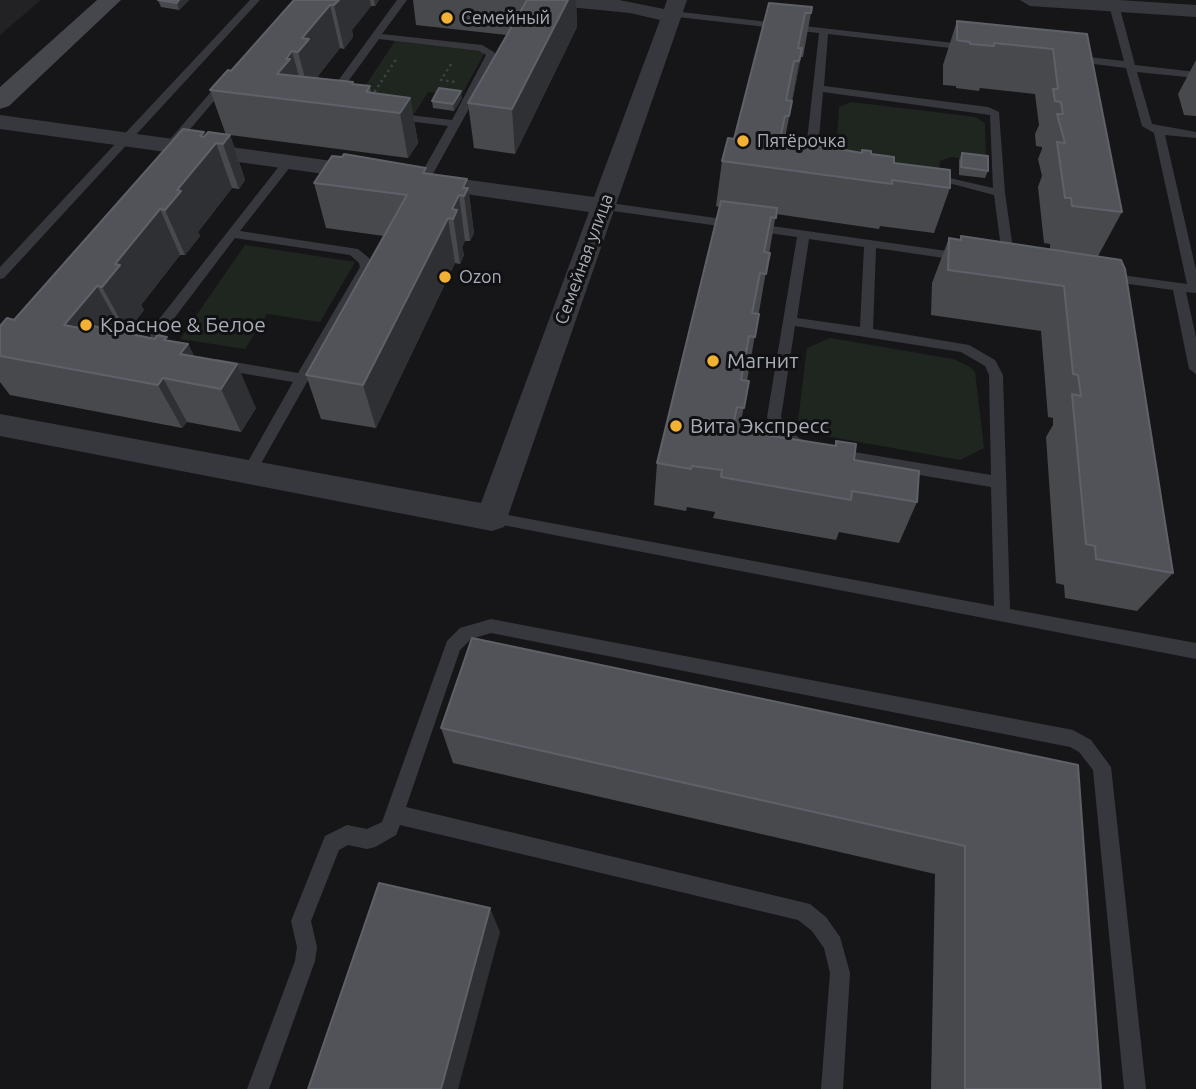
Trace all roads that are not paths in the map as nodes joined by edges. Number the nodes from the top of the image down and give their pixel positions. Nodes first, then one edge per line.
1 (110, 0) edge
2 (255, 0) edge
3 (402, 0) edge
4 (559, 0) edge
5 (1030, 0) edge
6 (1114, 5) junction
7 (1186, 7) edge
8 (673, 11) edge
9 (824, 31) junction
10 (376, 36) junction
11 (980, 48) edge
12 (1062, 58) edge
13 (1131, 67) junction
14 (233, 73) edge
15 (1196, 75) edge
16 (818, 88) junction
17 (0, 101) edge
18 (335, 107) edge
19 (360, 112) edge
20 (0, 122) edge
21 (454, 124) junction
22 (1159, 130) junction
23 (1196, 135) edge
24 (126, 139) junction
25 (165, 150) junction
26 (288, 162) junction
27 (838, 163) edge
28 (913, 174) edge
29 (423, 181) junction
30 (999, 192) junction
31 (603, 206) junction
32 (232, 234) junction
33 (804, 234) junction
34 (870, 243) junction
35 (971, 258) edge
36 (1009, 263) edge
37 (1088, 274) edge
38 (0, 275) edge
39 (1179, 287) junction
40 (1195, 289) edge
41 (790, 321) junction
42 (866, 333) junction
43 (1196, 369) edge
44 (302, 379) junction
45 (0, 425) edge
46 (249, 472) junction
47 (999, 482) junction
48 (492, 518) junction
49 (1002, 615) junction
50 (1196, 651) edge
51 (394, 814) junction
52 (258, 1089) edge
53 (832, 1089) edge
54 (1135, 1089) edge

1 - 17 main road
2 - 24 lane
3 - 10 lane
4 - 8 street
5 - 6 street
6 - 7 street
6 - 13 lane
8 - 9 lane
8 - 31 street, Семейная улица
9 - 11 lane
9 - 16 lane
10 - 18 lane
10 - 21 lane
12 - 13 lane
13 - 15 lane
13 - 22 lane
14 - 25 lane
16 - 27 lane
16 - 30 lane
19 - 21 lane
20 - 24 street
21 - 29 lane
22 - 23 lane
22 - 40 lane
24 - 25 street
24 - 38 lane
25 - 26 street
26 - 29 street
26 - 32 lane
28 - 30 lane
29 - 31 street
30 - 36 lane
31 - 33 lane
31 - 48 street, Семейная улица
32 - 44 lane
32 - 44 lane
33 - 34 lane
33 - 41 lane
34 - 35 lane
34 - 42 lane
37 - 39 lane
39 - 40 lane
39 - 43 lane
41 - 42 lane
41 - 47 lane
42 - 47 lane
44 - 46 lane
45 - 46 street
46 - 48 street
47 - 49 lane
48 - 49 lane
49 - 50 lane
51 - 52 lane
51 - 53 lane
51 - 54 lane

